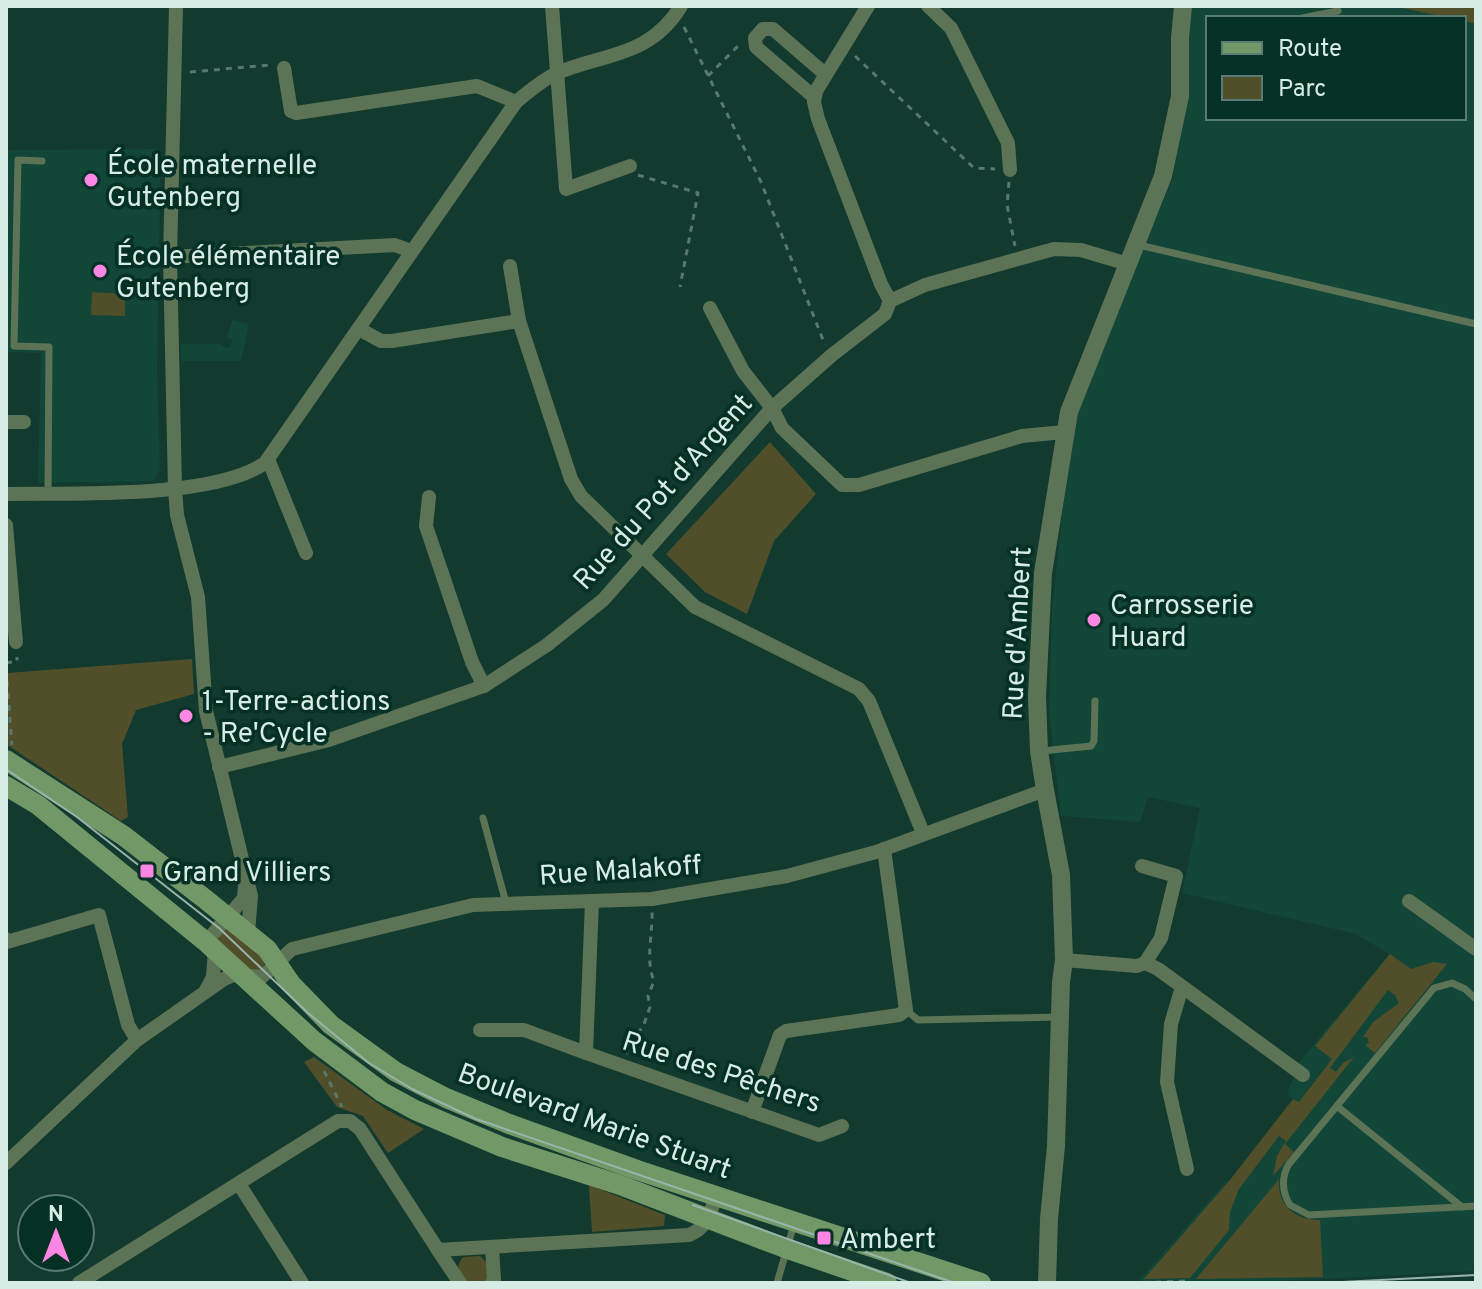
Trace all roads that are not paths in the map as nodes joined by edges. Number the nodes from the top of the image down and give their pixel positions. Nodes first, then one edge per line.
1 (176, 6) edge
2 (552, 6) edge
3 (868, 6) edge
4 (928, 6) edge
5 (1183, 6) edge
6 (678, 10) edge
7 (1338, 11) dead end
8 (1312, 16) edge
9 (284, 68) road end
10 (557, 73) junction
11 (825, 74) junction
12 (814, 97) junction
13 (516, 102) junction
14 (42, 161) dead end
15 (630, 166) road end
16 (1010, 170) road end
17 (1137, 244) junction
18 (411, 251) junction
19 (170, 257) junction
20 (1128, 264) junction
21 (510, 266) dead end
22 (890, 301) junction
23 (710, 308) dead end
24 (519, 321) junction
25 (1476, 324) edge
26 (359, 329) junction
27 (772, 408) junction
28 (6, 422) edge
29 (24, 422) dead end
30 (1064, 432) junction
31 (268, 459) junction
32 (175, 489) junction
33 (48, 493) junction
34 (6, 494) edge
35 (429, 497) dead end
36 (6, 525) edge
37 (306, 553) dead end
38 (643, 556) junction
39 (16, 642) dead end
40 (484, 686) junction
41 (1095, 701) dead end
42 (1039, 751) junction
43 (10, 758) edge
44 (219, 767) junction
45 (6, 786) edge
46 (1045, 790) junction
47 (483, 818) dead end
48 (923, 833) junction
49 (884, 849) junction
50 (1142, 866) dead end
51 (245, 877) junction
52 (592, 901) junction
53 (1409, 901) dead end
54 (506, 903) junction
55 (229, 918) junction
56 (248, 933) junction
57 (6, 939) edge
58 (210, 946) junction
59 (1476, 949) edge
60 (1064, 960) junction
61 (276, 963) junction
62 (1145, 963) junction
63 (242, 975) junction
64 (1182, 987) junction
65 (206, 991) junction
66 (1476, 999) edge
67 (906, 1010) junction
68 (1059, 1017) junction
69 (480, 1030) dead end
70 (137, 1040) junction
71 (586, 1053) junction
72 (1303, 1075) dead end
73 (1338, 1107) junction
74 (752, 1112) junction
75 (842, 1126) dead end
76 (6, 1163) edge
77 (1187, 1169) dead end
78 (239, 1184) junction
79 (717, 1194) junction
80 (1476, 1206) edge
81 (1462, 1207) junction
82 (708, 1219) junction
83 (795, 1220) junction
84 (492, 1247) junction
85 (785, 1248) junction
86 (438, 1250) junction
87 (79, 1283) edge
88 (302, 1283) edge
89 (460, 1283) edge
90 (492, 1283) edge
91 (777, 1283) edge
92 (887, 1283) edge
93 (981, 1283) edge
94 (1047, 1283) edge

1 - 19 street
2 - 10 street
3 - 11 street
4 - 16 street
5 - 17 street, Rue d'Ambert
6 - 10 street
7 - 8 lane
9 - 13 street
10 - 13 street
10 - 15 street
11 - 12 street
11 - 12 street
12 - 22 street
13 - 18 street
14 - 33 lane
17 - 20 street, Rue d'Ambert
17 - 25 lane
18 - 19 street
18 - 26 street
19 - 32 street
20 - 22 street, Rue du Pot d'Argent
20 - 30 street, Rue d'Ambert
21 - 24 street
22 - 27 street, Rue du Pot d'Argent
23 - 27 street
24 - 26 street
24 - 38 street
26 - 31 street
27 - 30 street
27 - 38 street, Rue du Pot d'Argent
28 - 29 street
30 - 42 street, Rue d'Ambert
31 - 32 street
31 - 37 street
32 - 33 street
32 - 44 street
33 - 34 street
35 - 40 street
36 - 39 street
38 - 40 street, Rue du Pot d'Argent
38 - 48 street
40 - 44 street, Rue du Pot d'Argent
41 - 42 lane
42 - 46 street, Rue d'Ambert
43 - 55 main road, Boulevard Marie Stuart
44 - 51 street
45 - 58 main road, Boulevard Marie Stuart
46 - 48 street, Rue Malakoff
46 - 60 street, Rue d'Ambert
47 - 54 lane
48 - 49 street, Rue Malakoff
49 - 52 street, Rue Malakoff
49 - 67 street
50 - 62 street
51 - 55 street
51 - 56 street
52 - 54 street, Rue Malakoff
52 - 71 street, Rue des Pêchers
53 - 59 street
54 - 61 street, Rue Malakoff
55 - 56 main road, Boulevard Marie Stuart
55 - 58 street
56 - 61 main road, Boulevard Marie Stuart
57 - 70 street
58 - 63 main road, Boulevard Marie Stuart
58 - 65 street
60 - 62 street
60 - 68 street, Rue d'Ambert
61 - 63 street, Rue Malakoff
61 - 79 main road, Boulevard Marie Stuart
62 - 64 street
63 - 65 street, Rue Malakoff
63 - 82 main road, Boulevard Marie Stuart
64 - 72 street
64 - 77 street
65 - 70 street, Rue Malakoff
66 - 73 lane
67 - 68 lane
67 - 74 street
68 - 94 street, Rue d'Ambert
69 - 71 street, Rue des Pêchers
70 - 76 street, Rue Malakoff
71 - 74 street, Rue des Pêchers
73 - 81 lane
73 - 81 lane
74 - 75 street, Rue des Pêchers
78 - 86 street
78 - 87 street
78 - 88 street
79 - 82 street
79 - 83 main road, Boulevard Marie Stuart
80 - 81 lane
82 - 84 street
82 - 85 main road, Boulevard Marie Stuart
83 - 85 lane
83 - 93 main road, Boulevard Marie Stuart
84 - 86 street
84 - 90 street
85 - 91 lane
85 - 92 main road, Boulevard Marie Stuart
86 - 89 street

